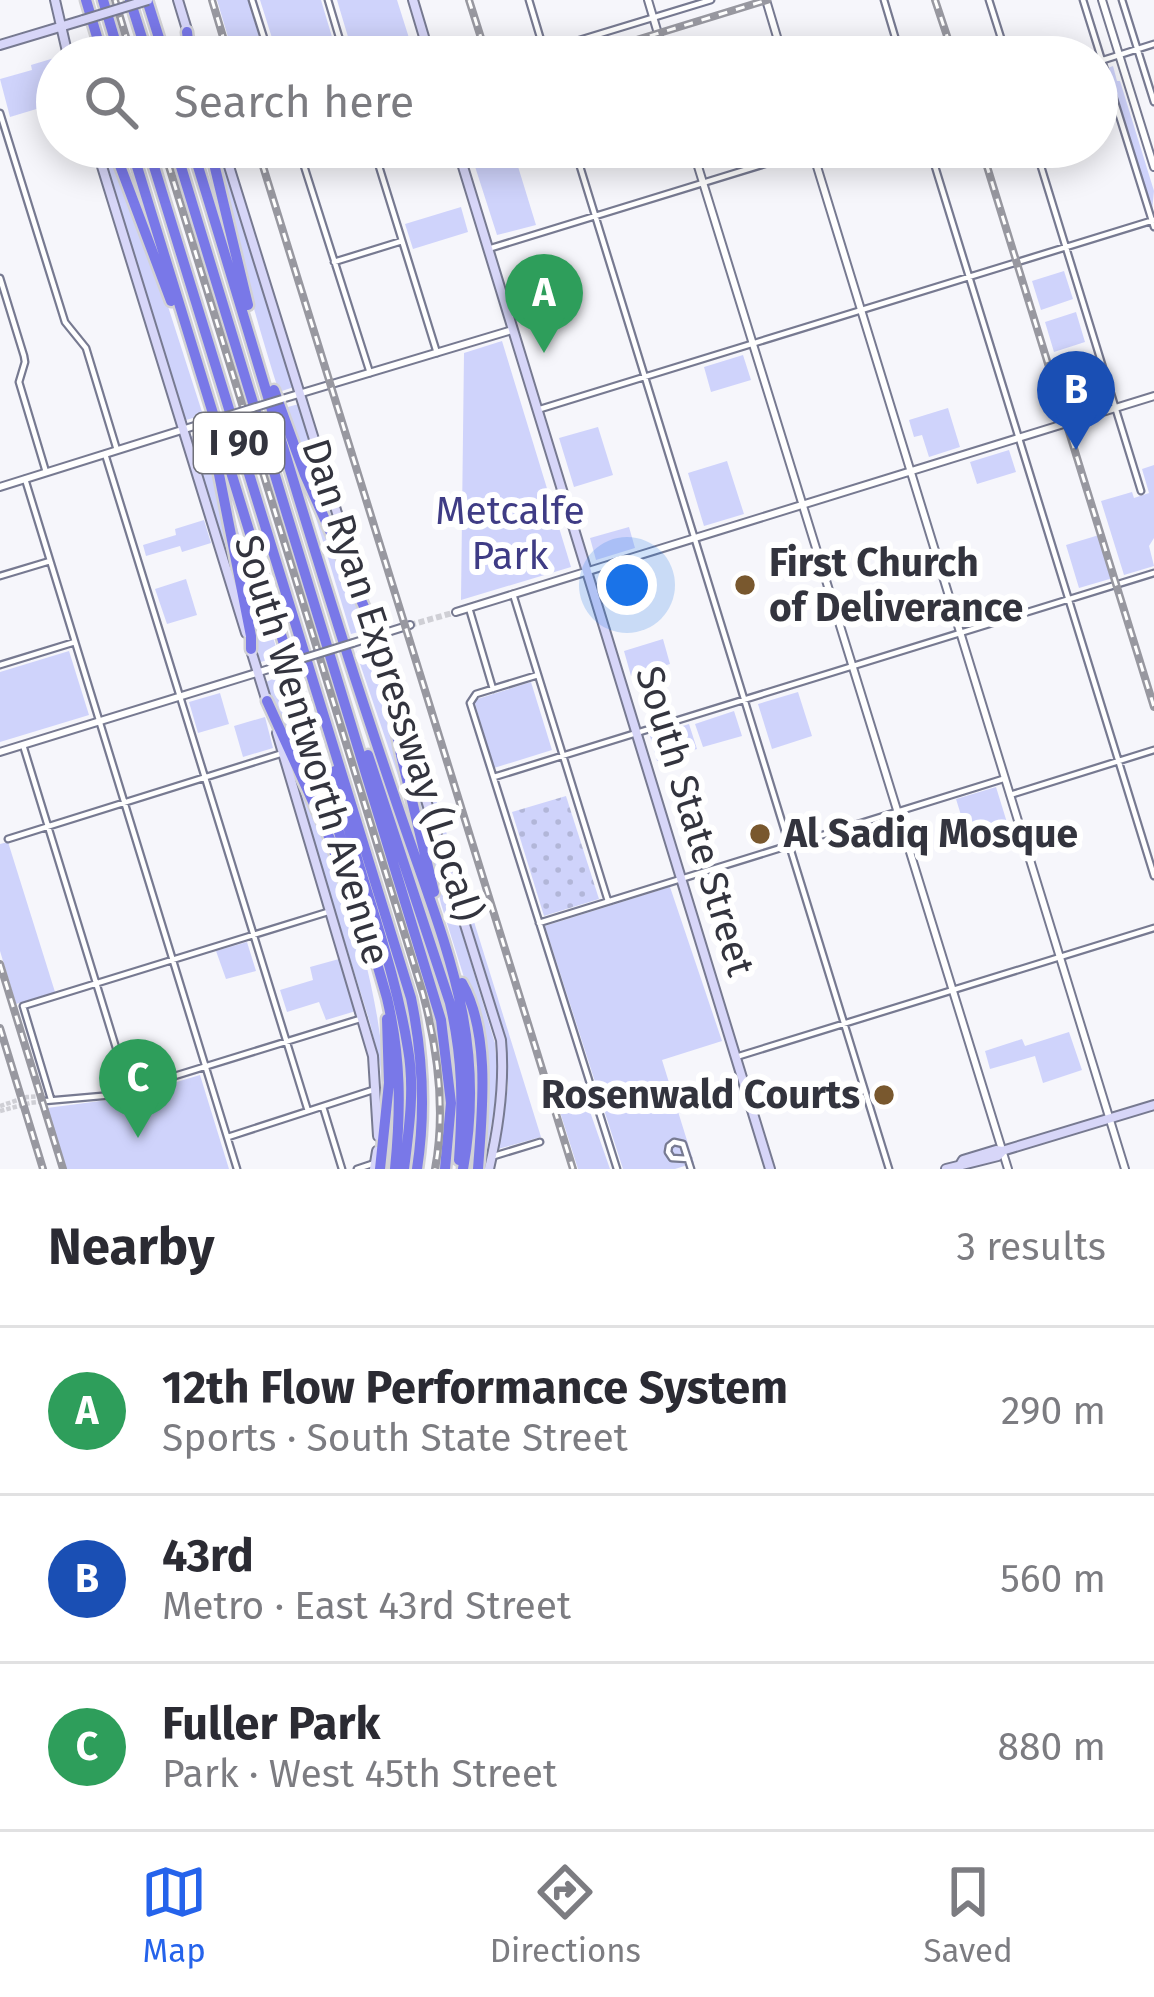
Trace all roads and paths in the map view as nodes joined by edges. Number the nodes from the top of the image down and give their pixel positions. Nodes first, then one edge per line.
1 (55, 0) edge
2 (86, 0) edge
3 (103, 0) edge
4 (130, 0) edge
5 (148, 0) edge
6 (178, 0) edge
7 (252, 0) edge
8 (328, 0) edge
9 (413, 0) edge
10 (529, 0) edge
11 (648, 0) edge
12 (711, 0) edge
13 (766, 0) edge
14 (884, 0) edge
15 (989, 0) edge
16 (1084, 0) edge
17 (1102, 0) edge
18 (1122, 0) edge
19 (653, 18) junction
20 (61, 26) junction
21 (188, 32) joint
22 (63, 36) edge
23 (97, 36) edge
24 (114, 36) edge
25 (141, 36) edge
26 (159, 36) edge
27 (189, 36) edge
28 (263, 36) edge
29 (339, 36) edge
30 (424, 36) edge
31 (540, 36) edge
32 (600, 36) edge
33 (659, 36) edge
34 (777, 36) edge
35 (895, 36) edge
36 (1000, 36) edge
37 (1093, 36) edge
38 (1114, 36) edge
39 (1154, 44) edge
40 (0, 45) edge
41 (1118, 49) edge
42 (1138, 49) junction
43 (1120, 55) junction
44 (1154, 102) edge
45 (0, 113) edge
46 (1118, 116) edge
47 (1154, 167) edge
48 (102, 168) edge
49 (122, 168) edge
50 (137, 168) edge
51 (155, 168) edge
52 (181, 168) edge
53 (198, 168) edge
54 (215, 168) edge
55 (230, 168) edge
56 (305, 168) edge
57 (379, 168) edge
58 (463, 168) edge
59 (581, 168) edge
60 (698, 168) edge
61 (751, 168) edge
62 (820, 168) edge
63 (936, 168) edge
64 (1041, 168) edge
65 (703, 183) junction
66 (596, 216) junction
67 (1153, 223) edge
68 (402, 241) junction
69 (1065, 247) junction
70 (488, 249) junction
71 (334, 262) junction
72 (969, 276) junction
73 (0, 278) edge
74 (861, 310) junction
75 (512, 330) junction
76 (249, 332) junction
77 (190, 338) junction
78 (753, 343) junction
79 (436, 353) junction
80 (257, 357) junction
81 (370, 373) junction
82 (645, 376) junction
83 (300, 394) junction
84 (1154, 396) edge
85 (1115, 408) junction
86 (537, 410) junction
87 (210, 423) junction
88 (183, 430) junction
89 (1019, 438) junction
90 (117, 450) junction
91 (105, 454) junction
92 (910, 471) junction
93 (46, 472) junction
94 (25, 479) junction
95 (0, 487) edge
96 (1141, 491) dead end
97 (803, 504) junction
98 (694, 538) junction
99 (50, 561) junction
100 (587, 572) junction
101 (1154, 573) edge
102 (0, 576) edge
103 (513, 594) junction
104 (1069, 599) junction
105 (469, 608) junction
106 (456, 611) tunnel mouth
107 (370, 620) junction
108 (410, 626) tunnel mouth
109 (960, 632) junction
110 (375, 637) junction
111 (75, 642) junction
112 (251, 650) junction
113 (0, 665) edge
114 (852, 666) junction
115 (384, 667) junction
116 (258, 672) junction
117 (538, 675) junction
118 (493, 689) junction
119 (179, 696) junction
120 (343, 696) junction
121 (744, 699) junction
122 (267, 701) junction
123 (99, 721) junction
124 (636, 733) junction
125 (331, 738) junction
126 (23, 745) junction
127 (1154, 750) edge
128 (0, 752) edge
129 (283, 753) junction
130 (563, 755) junction
131 (1118, 761) junction
132 (204, 777) junction
133 (494, 777) junction
134 (1005, 778) junction
135 (1010, 795) junction
136 (124, 802) junction
137 (897, 812) junction
138 (48, 826) junction
139 (8, 838) dead end
140 (789, 844) junction
141 (1154, 876) edge
142 (681, 878) junction
143 (608, 901) junction
144 (331, 911) junction
145 (438, 919) junction
146 (539, 923) junction
147 (1154, 928) edge
148 (253, 935) junction
149 (1060, 957) junction
150 (375, 959) junction
151 (172, 960) junction
152 (454, 970) junction
153 (96, 983) junction
154 (952, 990) junction
155 (386, 998) junction
156 (363, 1018) junction
157 (844, 1024) junction
158 (286, 1042) junction
159 (736, 1057) junction
160 (206, 1067) junction
161 (376, 1089) junction
162 (129, 1090) junction
163 (1154, 1105) edge
164 (322, 1107) junction
165 (308, 1112) junction
166 (1110, 1118) junction
167 (227, 1137) junction
168 (540, 1142) dead end
169 (1002, 1151) junction
170 (492, 1156) junction
171 (688, 1160) dead end
172 (376, 1167) edge
173 (237, 1169) edge
174 (342, 1169) edge
175 (357, 1169) edge
176 (400, 1169) edge
177 (417, 1169) edge
178 (446, 1169) edge
179 (461, 1169) edge
180 (478, 1169) edge
181 (489, 1169) edge
182 (617, 1169) edge
183 (691, 1169) edge
184 (770, 1169) edge
185 (889, 1169) edge
186 (946, 1169) edge
187 (1008, 1169) edge
188 (1125, 1169) edge

1 - 20 main road
2 - 23 highway
3 - 24 highway
4 - 25 highway
5 - 20 main road, bridge
5 - 26 highway
6 - 21 main road
7 - 28 street
8 - 29 street
9 - 30 main road
10 - 31 street
11 - 19 street
12 - 19 street
13 - 34 street
14 - 35 street
15 - 36 street
16 - 37 street
17 - 38 street
18 - 42 street
19 - 32 street
19 - 33 street
20 - 22 main road
20 - 40 main road
21 - 27 highway
39 - 42 street
41 - 43 street
42 - 43 street
42 - 44 street
43 - 47 street
45 - 90 street
46 - 67 street
48 - 88 main road, South Wentworth Avenue
49 - 77 highway
50 - 77 highway, I 90
51 - 125 highway, I 90
52 - 120 highway, I 90
53 - 76 highway, Dan Ryan Expressway (Local) / I 90
54 - 76 highway
55 - 83 main road
56 - 71 street
57 - 68 street
58 - 70 main road, South State Street
59 - 66 street
60 - 65 street
61 - 65 street
62 - 74 street
63 - 72 street
64 - 69 street
65 - 66 street
65 - 78 street
66 - 70 street
66 - 82 street
67 - 69 street
68 - 71 street
68 - 79 street
69 - 72 street
69 - 85 street
70 - 75 main road, South State Street
71 - 81 street
72 - 74 street
72 - 89 street
73 - 93 street
74 - 78 street
74 - 92 street
75 - 79 street
75 - 86 main road, South State Street
76 - 80 highway, Dan Ryan Expressway (Local) / I 90
77 - 87 highway, I 90
78 - 82 street
78 - 97 street
79 - 81 street
80 - 107 highway
80 - 145 highway, Dan Ryan Expressway (Local) / I 90
81 - 83 street
82 - 86 street
82 - 98 street
83 - 87 street, bridge
83 - 107 main road
84 - 85 street
85 - 89 street
85 - 96 street
86 - 100 main road, South State Street
87 - 88 street
87 - 112 highway
87 - 150 highway, I 90
88 - 90 street
88 - 112 main road, South Wentworth Avenue
89 - 92 street
89 - 104 street
90 - 91 street
91 - 93 street
91 - 119 street
92 - 97 street
92 - 109 street
93 - 94 street
94 - 95 street
94 - 99 street
97 - 98 street
97 - 114 street
98 - 100 street
98 - 121 street
99 - 102 street
99 - 111 street
100 - 103 street
100 - 124 main road, South State Street
101 - 104 street
103 - 105 street
103 - 117 street
104 - 109 street
104 - 131 street
105 - 106 street
105 - 118 street
107 - 110 main road
108 - 110 street
109 - 114 street
109 - 134 street
110 - 115 main road
110 - 116 street, bridge
111 - 113 street
111 - 123 street
112 - 116 main road, South Wentworth Avenue
114 - 121 street
114 - 137 street
115 - 145 highway
115 - 170 main road
116 - 119 street
116 - 122 main road, South Wentworth Avenue
117 - 118 street
117 - 130 street
118 - 133 street
119 - 123 street
119 - 132 street
120 - 178 highway, I 90
120 - 179 highway
121 - 124 street
121 - 140 street
122 - 129 main road, South Wentworth Avenue
122 - 150 highway
123 - 126 street
123 - 136 street
124 - 130 street
124 - 142 main road, South State Street
125 - 176 highway
125 - 177 highway, I 90
126 - 128 street
126 - 138 street
127 - 131 street
129 - 132 street
129 - 144 main road, South Wentworth Avenue
130 - 133 street
130 - 143 street
131 - 135 street
131 - 141 street
132 - 136 street
132 - 148 street
133 - 146 street
134 - 135 street
134 - 137 street
135 - 149 street
136 - 138 street
136 - 151 street
137 - 140 street
137 - 154 street
138 - 139 street
138 - 153 street
140 - 142 street
140 - 157 street
142 - 143 street
142 - 159 main road, South State Street
143 - 146 street
144 - 148 street
144 - 156 main road, South Wentworth Avenue
145 - 152 highway, Dan Ryan Expressway (Local) / I 90
146 - 182 street
147 - 149 street
148 - 151 street
148 - 158 street
149 - 154 street
149 - 166 street
150 - 155 highway, I 90
151 - 153 street
151 - 160 street
152 - 179 highway, Dan Ryan Expressway (Local) / I 90
152 - 180 highway
153 - 162 street
153 - 162 street
154 - 157 street
154 - 169 street
155 - 172 highway
155 - 176 highway, I 90
156 - 158 street
156 - 161 main road, South Wentworth Avenue
157 - 159 street
157 - 185 street
158 - 160 street
158 - 165 street
159 - 184 main road, South State Street
160 - 162 street
160 - 167 street
161 - 164 street
161 - 172 main road, South Wentworth Avenue
163 - 166 main road
164 - 165 street
164 - 174 street
165 - 167 street
166 - 169 main road
166 - 188 street
167 - 173 street
168 - 170 street
169 - 186 main road
169 - 187 street
170 - 181 main road
171 - 183 street
172 - 175 street

